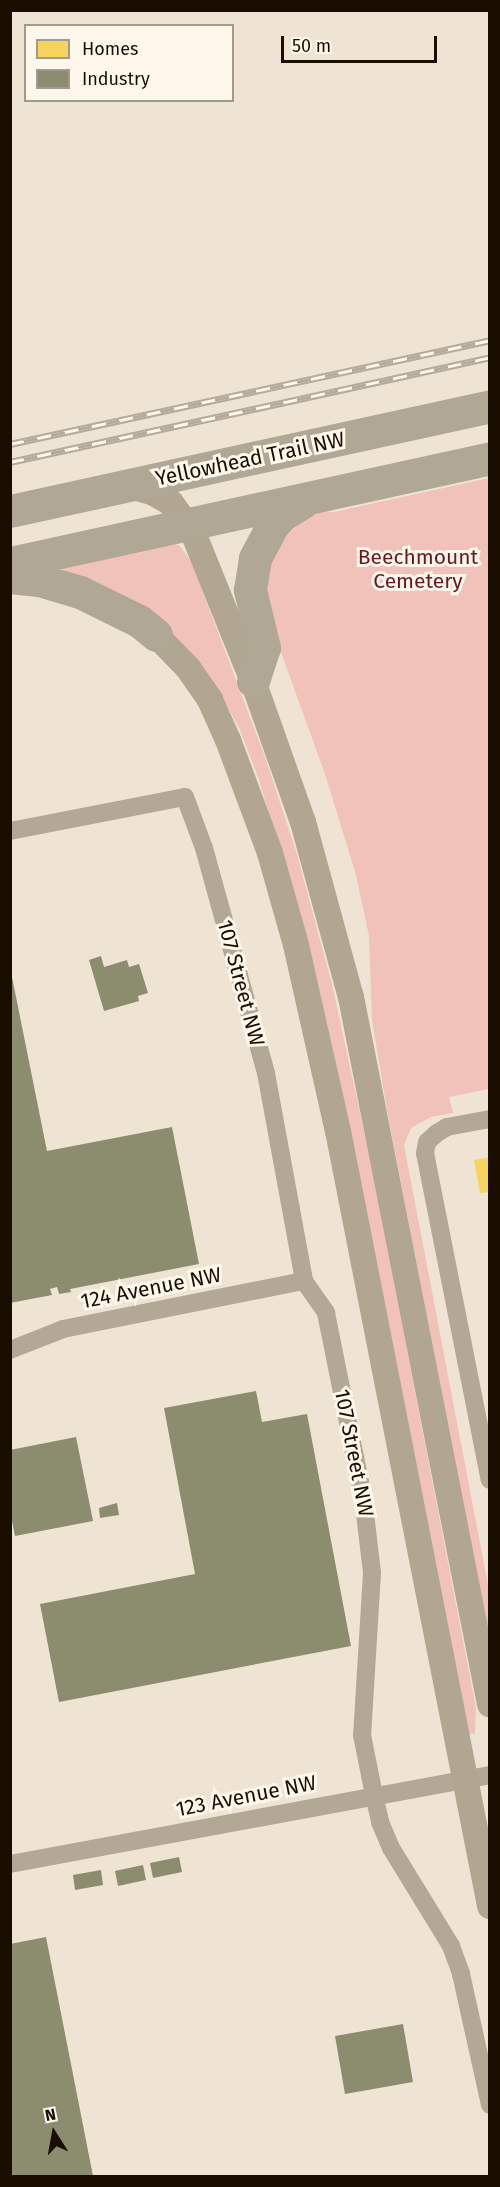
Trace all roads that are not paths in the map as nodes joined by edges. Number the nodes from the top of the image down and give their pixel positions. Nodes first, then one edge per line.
1 (489, 406) edge
2 (489, 458) edge
3 (129, 486) junction
4 (322, 495) junction
5 (10, 511) edge
6 (186, 525) junction
7 (10, 563) edge
8 (10, 577) edge
9 (156, 635) joint
10 (253, 681) junction
11 (10, 831) edge
12 (489, 1119) edge
13 (304, 1281) junction
14 (10, 1350) edge
15 (489, 1480) edge
16 (489, 1704) edge
17 (478, 1777) edge
18 (374, 1795) junction
19 (10, 1864) edge
20 (489, 1906) edge
21 (489, 2105) edge

1 - 3 highway, Yellowhead Trail NW
2 - 4 highway
3 - 5 highway, Yellowhead Trail NW
3 - 6 main road
4 - 6 highway
4 - 10 highway
6 - 7 highway
6 - 10 main road
8 - 9 highway
9 - 17 main road
10 - 16 main road
11 - 13 street, 107 Street NW
12 - 15 street
13 - 14 street, 124 Avenue NW
13 - 18 street, 107 Street NW
17 - 18 street, 123 Avenue NW
17 - 20 main road
18 - 19 street, 123 Avenue NW
18 - 21 street, 107 Street NW

